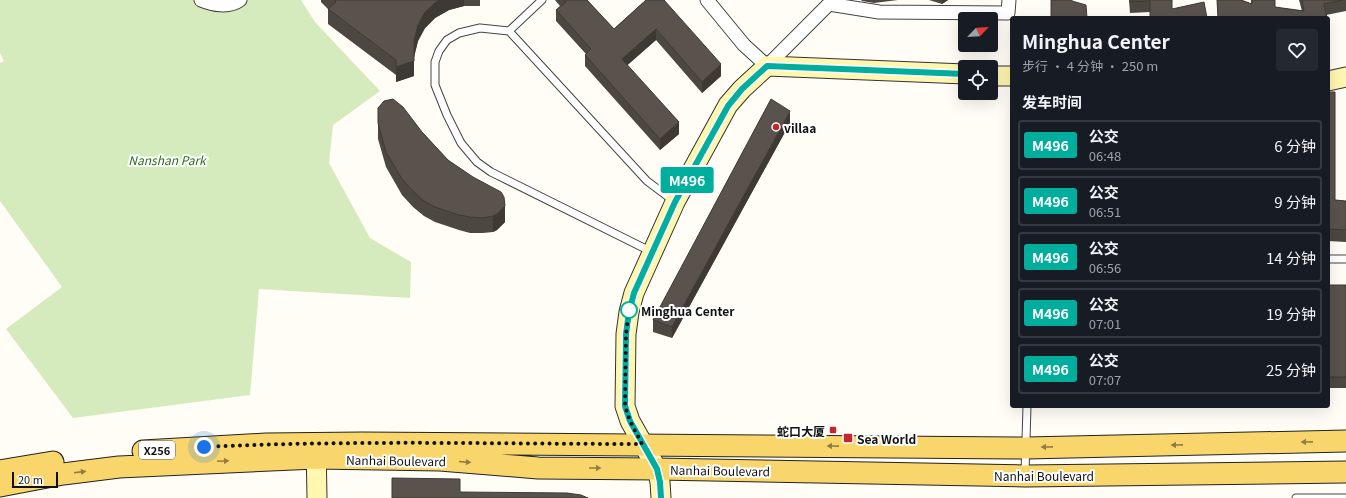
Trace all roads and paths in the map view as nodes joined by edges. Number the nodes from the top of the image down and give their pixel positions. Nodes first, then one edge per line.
1 (201, 0) edge
2 (240, 0) edge
3 (542, 0) edge
4 (706, 0) edge
5 (1010, 0) edge
6 (830, 2) edge
7 (509, 31) junction
8 (767, 66) junction
9 (958, 74) edge
10 (998, 76) edge
11 (1010, 76) edge
12 (1346, 78) edge
13 (1330, 81) edge
14 (675, 202) junction
15 (653, 252) junction
16 (1330, 259) edge
17 (1346, 259) edge
18 (1027, 408) edge
19 (1346, 442) edge
20 (642, 444) junction
21 (1026, 448) junction
22 (316, 451) junction
23 (657, 469) junction
24 (0, 471) edge
25 (1346, 472) edge
26 (1025, 476) junction
27 (0, 486) edge
28 (317, 498) edge
29 (661, 498) edge
30 (1296, 498) edge
31 (1346, 498) edge

1 - 2 street
3 - 7 lane
4 - 8 street
5 - 6 street
6 - 8 street
7 - 14 lane
7 - 15 lane
8 - 9 street
8 - 14 street
10 - 11 street
12 - 13 street
14 - 15 street
15 - 20 street
16 - 17 lane
18 - 21 lane
19 -> 21 main road, Nanhai Boulevard / X256
21 -> 20 main road, Nanhai Boulevard / X256
20 - 22 main road, Nanhai Boulevard / X256
20 - 23 street
21 - 26 lane
22 -> 23 main road, Nanhai Boulevard / X256
22 - 24 main road, Nanhai Boulevard / X256
27 -> 22 main road, Nanhai Boulevard / X256
22 - 28 street
23 - 26 main road, Nanhai Boulevard / X256
23 - 29 street
25 - 26 main road, Nanhai Boulevard / X256
30 - 31 lane

